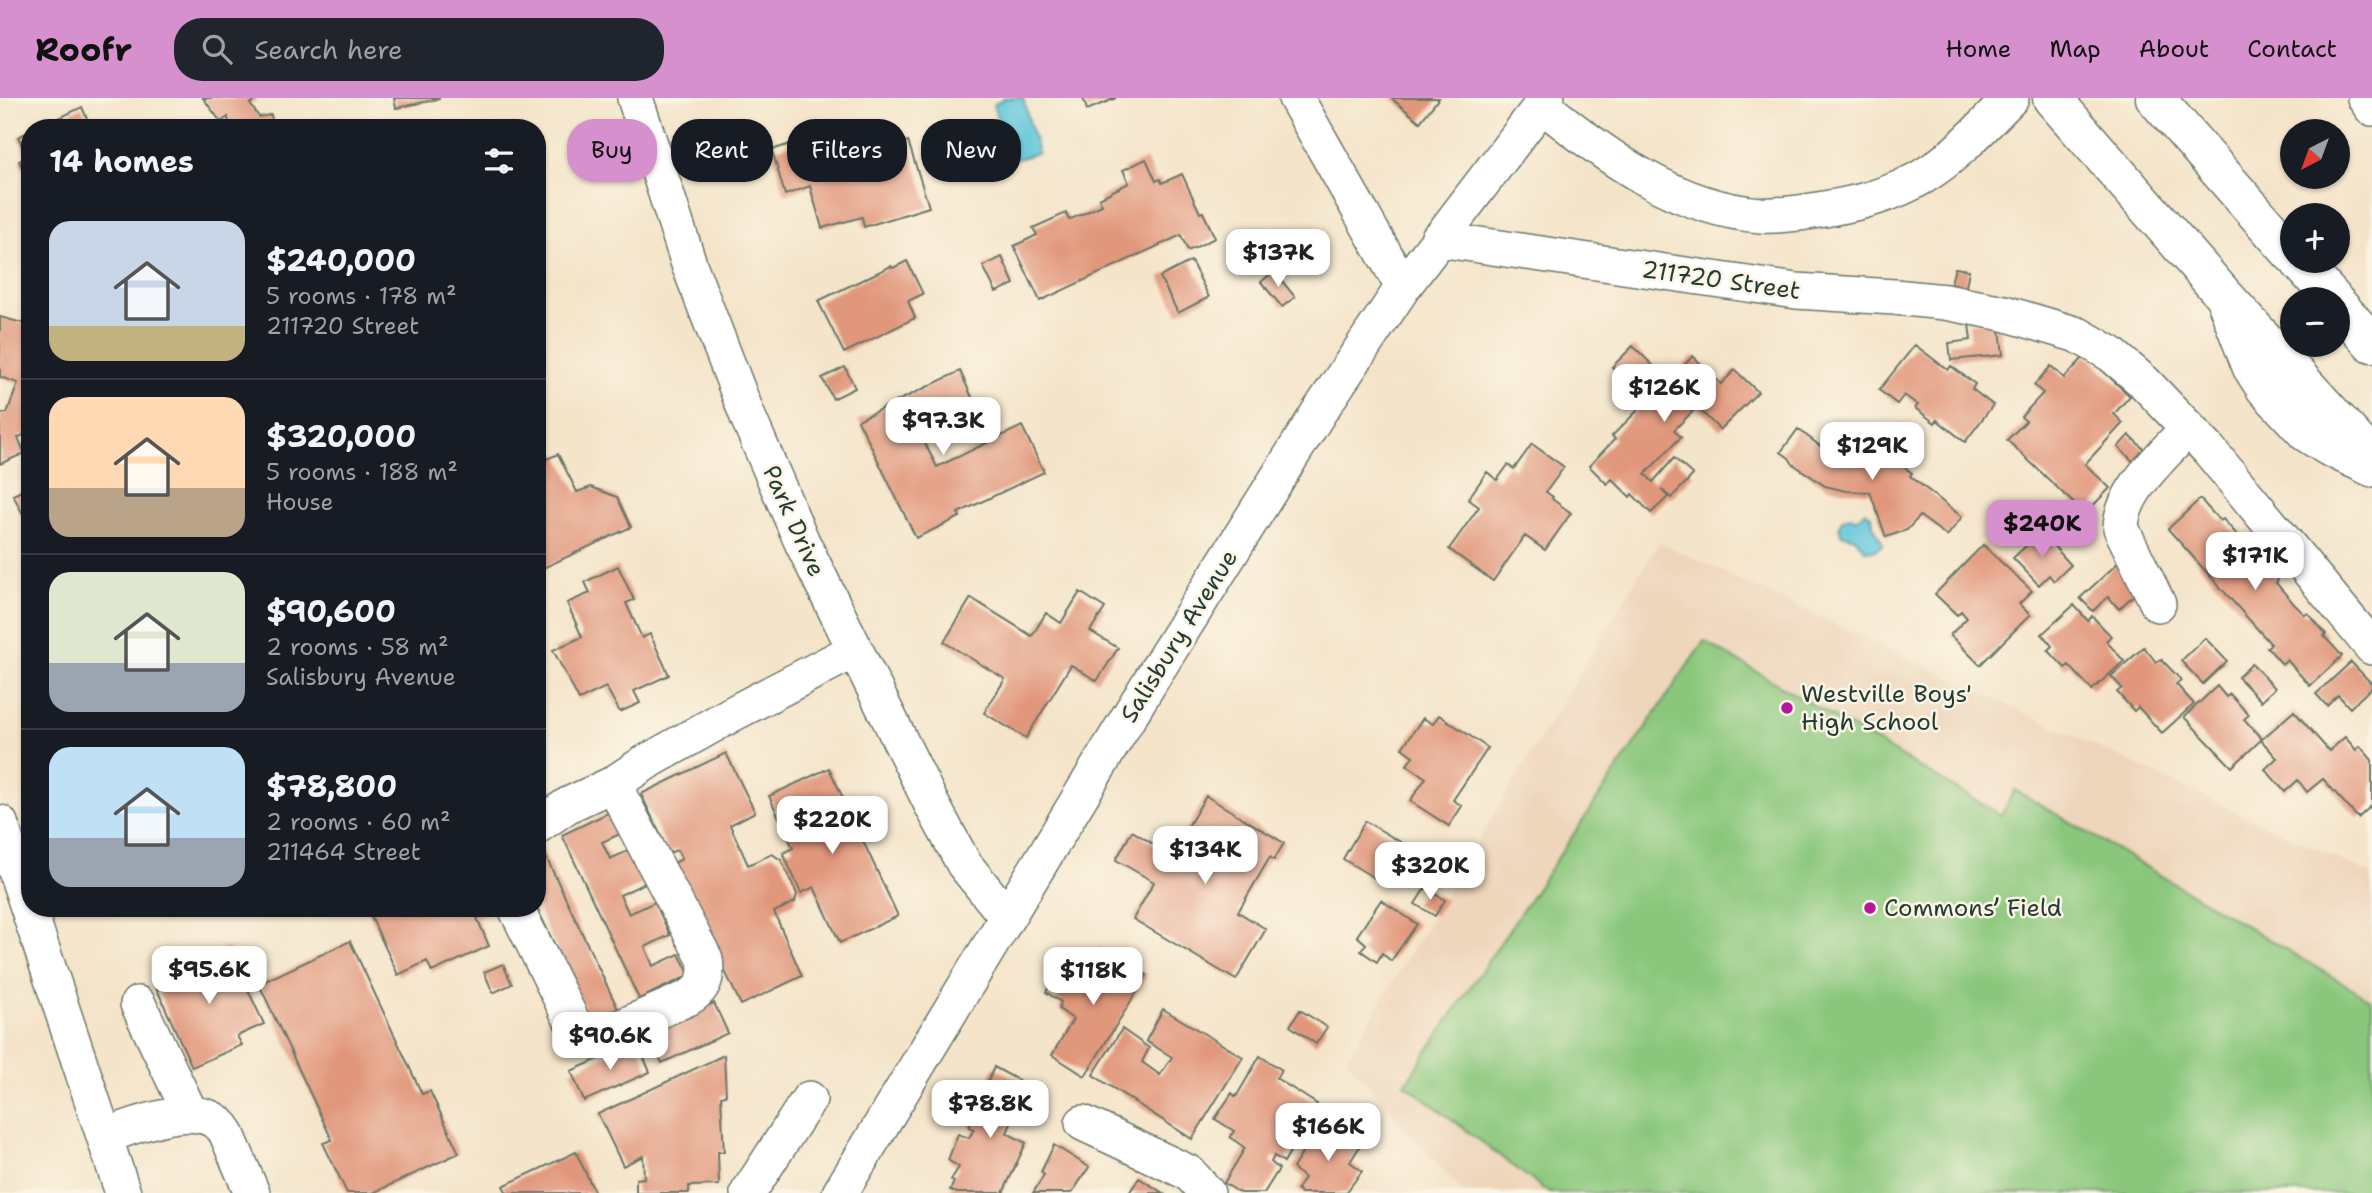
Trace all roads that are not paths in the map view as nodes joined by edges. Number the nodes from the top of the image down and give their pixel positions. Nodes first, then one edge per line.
1 (635, 98) edge
2 (1296, 98) edge
3 (2052, 98) edge
4 (2077, 98) edge
5 (2155, 98) edge
6 (2365, 98) edge
7 (2010, 99) edge
8 (1545, 101) edge
9 (2372, 108) edge
10 (1438, 239) junction
11 (2280, 240) edge
12 (2310, 273) edge
13 (1403, 287) junction
14 (2322, 287) edge
15 (2220, 291) junction
16 (2350, 318) edge
17 (2280, 325) edge
18 (2372, 343) edge
19 (2310, 357) edge
20 (2372, 426) edge
21 (2188, 428) junction
22 (2372, 457) edge
23 (2372, 470) edge
24 (2158, 604) dead end
25 (2372, 647) edge
26 (855, 650) junction
27 (613, 784) junction
28 (546, 820) edge
29 (0, 823) edge
30 (21, 886) edge
31 (31, 917) edge
32 (520, 917) edge
33 (1007, 917) junction
34 (138, 1004) dead end
35 (809, 1099) dead end
36 (190, 1114) junction
37 (1083, 1123) dead end
38 (104, 1136) junction
39 (123, 1193) edge
40 (252, 1193) edge
41 (748, 1193) edge
42 (840, 1193) edge
43 (1207, 1193) edge

1 - 26 street, Park Drive
2 - 13 street
3 - 15 highway
4 - 17 highway
5 - 11 highway
6 - 9 street
7 - 8 street
8 - 10 street, Salisbury Avenue
10 - 13 street, Salisbury Avenue
10 - 21 street, 211720 Street
12 - 14 highway
13 - 33 street, Salisbury Avenue
15 - 22 highway
15 - 23 street
16 - 18 highway
19 - 20 highway
21 - 24 street
21 - 25 street, 211720 Street
26 - 27 street
26 - 33 street, Park Drive
27 - 28 street
27 - 32 street
29 - 30 street
31 - 38 street
33 - 42 street, Salisbury Avenue
34 - 36 street
35 - 41 street
36 - 38 street
36 - 40 street
37 - 43 street
38 - 39 street

